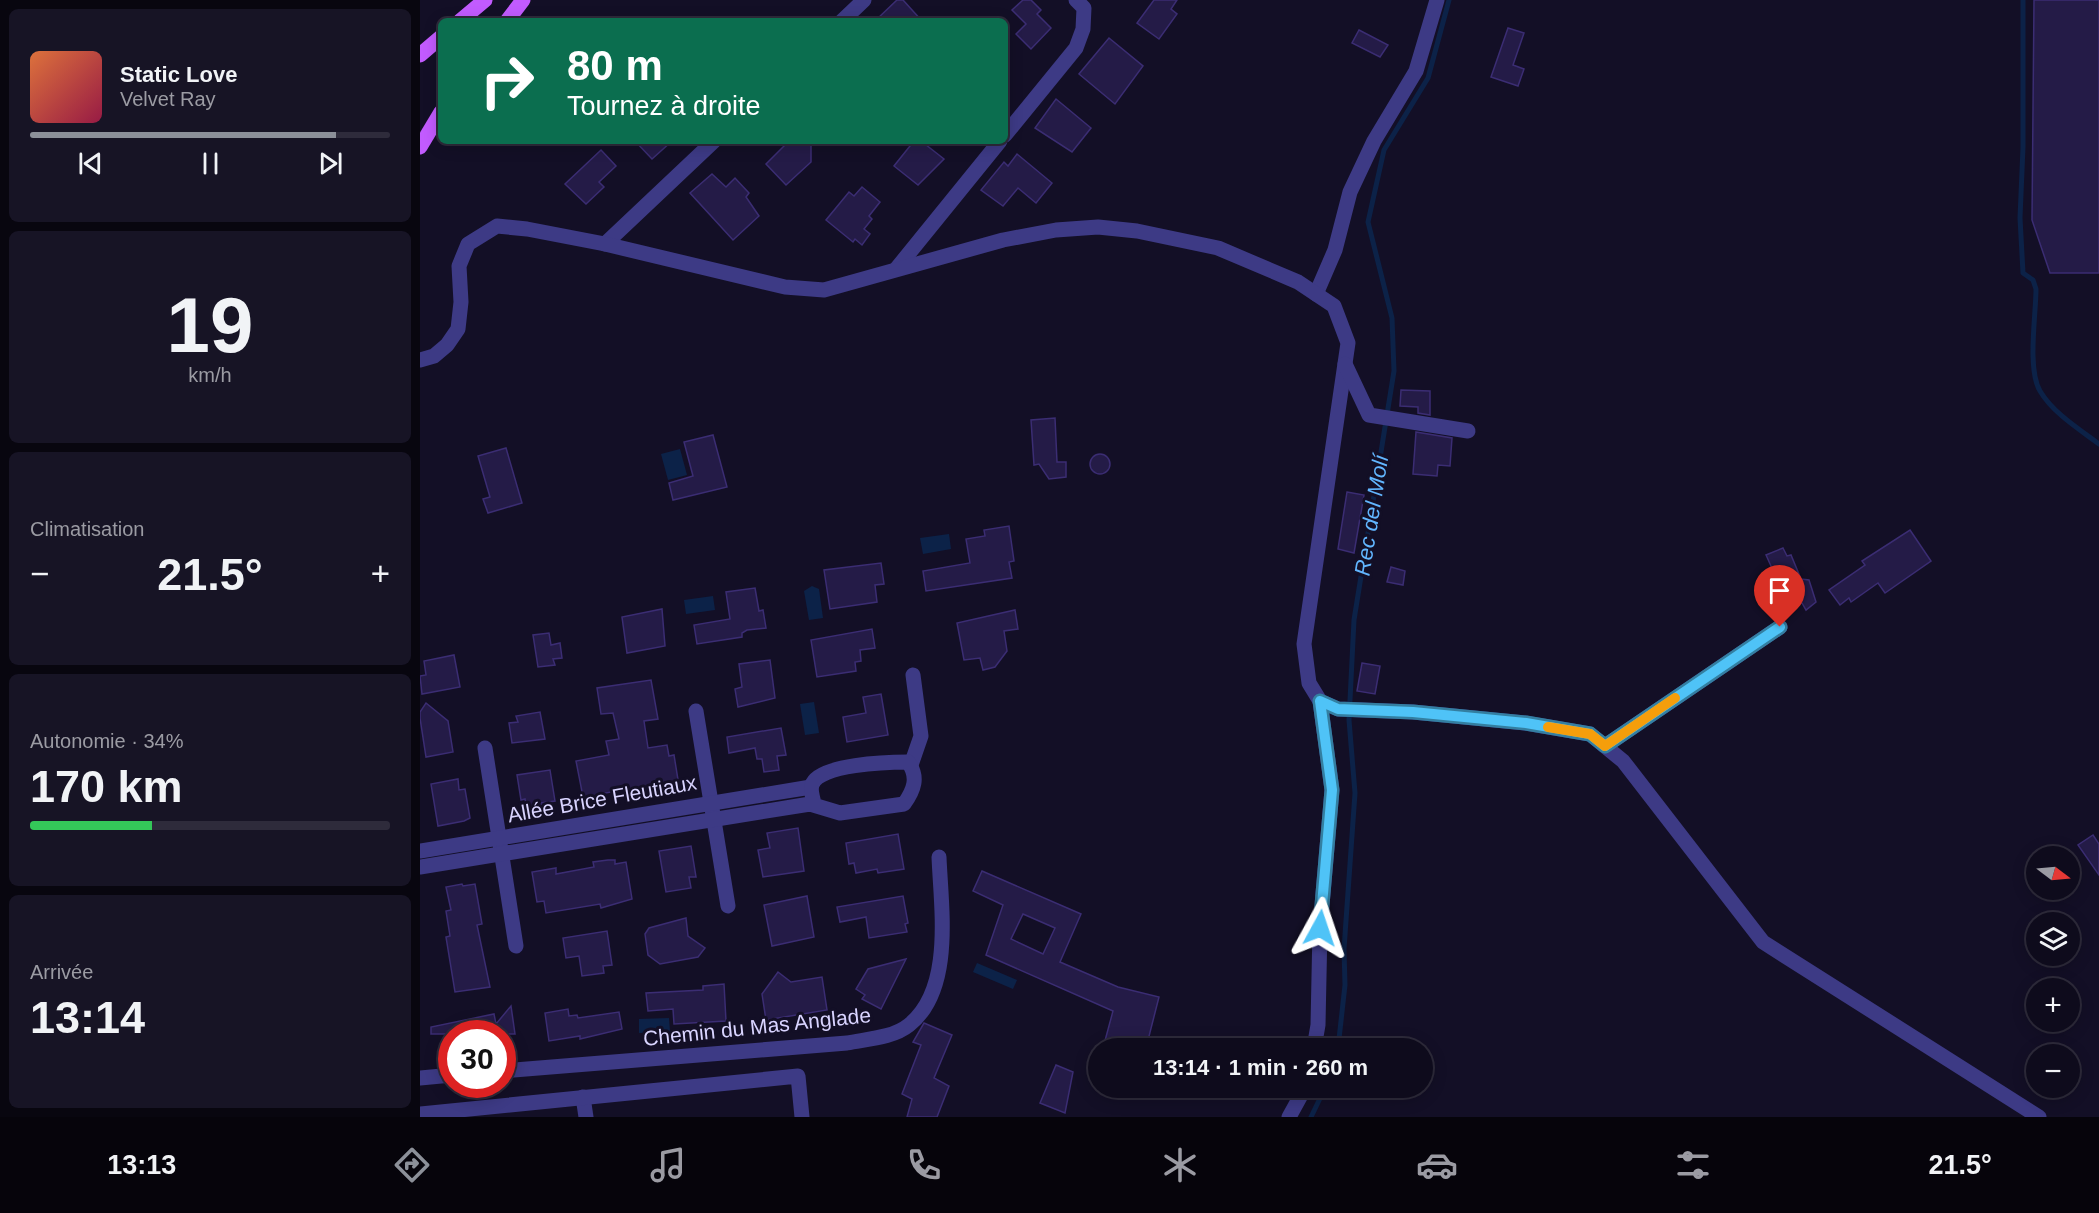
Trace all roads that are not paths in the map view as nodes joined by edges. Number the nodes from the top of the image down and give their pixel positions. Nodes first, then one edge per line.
1 (485, 0) edge
2 (523, 0) edge
3 (864, 0) edge
4 (1076, 0) edge
5 (1437, 0) edge
6 (464, 18) edge
7 (509, 18) edge
8 (845, 18) edge
9 (438, 39) edge
10 (421, 52) edge
11 (438, 117) edge
12 (1008, 131) edge
13 (711, 144) edge
14 (998, 144) edge
15 (420, 147) edge
16 (605, 244) junction
17 (897, 268) junction
18 (1316, 294) junction
19 (420, 360) edge
20 (1345, 364) junction
21 (1468, 430) dead end
22 (1780, 627) dead end
23 (913, 675) dead end
24 (1320, 701) junction
25 (696, 711) dead end
26 (1605, 746) junction
27 (485, 748) dead end
28 (911, 765) junction
29 (811, 787) junction
30 (711, 801) junction
31 (814, 804) junction
32 (712, 822) junction
33 (502, 846) junction
34 (420, 851) edge
35 (939, 857) dead end
36 (420, 867) edge
37 (728, 906) dead end
38 (516, 946) dead end
39 (1316, 1038) edge
40 (516, 1070) edge
41 (438, 1076) edge
42 (420, 1078) edge
43 (583, 1097) junction
44 (1299, 1098) edge
45 (420, 1114) edge
46 (586, 1117) edge
47 (802, 1117) edge
48 (1289, 1117) edge
49 (2039, 1117) edge

1 - 6 main road
2 - 7 main road
3 - 8 street
4 - 12 street
5 - 18 street
9 - 10 main road
11 - 15 main road
13 - 16 street
14 - 17 street
16 - 17 street
16 - 19 street
17 - 18 street
18 - 20 street
20 - 21 street
20 - 24 street
22 - 26 street
23 - 28 street, Allée Brice Fleutiaux
24 - 26 street
24 - 39 street
25 - 30 street, Allée Brice Fleutiaux
26 - 49 street
27 - 33 street, Allée Brice Fleutiaux
28 - 29 street
28 - 31 street, Allée Brice Fleutiaux
29 - 30 street, Allée Brice Fleutiaux
29 - 31 street
30 - 32 street, Allée Brice Fleutiaux
30 - 33 street, Allée Brice Fleutiaux
31 - 32 street, Allée Brice Fleutiaux
32 - 33 street, Allée Brice Fleutiaux
32 - 37 street, Allée Brice Fleutiaux
33 - 34 street, Allée Brice Fleutiaux
33 - 36 street, Allée Brice Fleutiaux
33 - 38 street, Allée Brice Fleutiaux
35 - 40 street, Chemin du Mas Anglade
41 - 42 street
43 - 45 street
43 - 46 street
43 - 47 street
44 - 48 street

